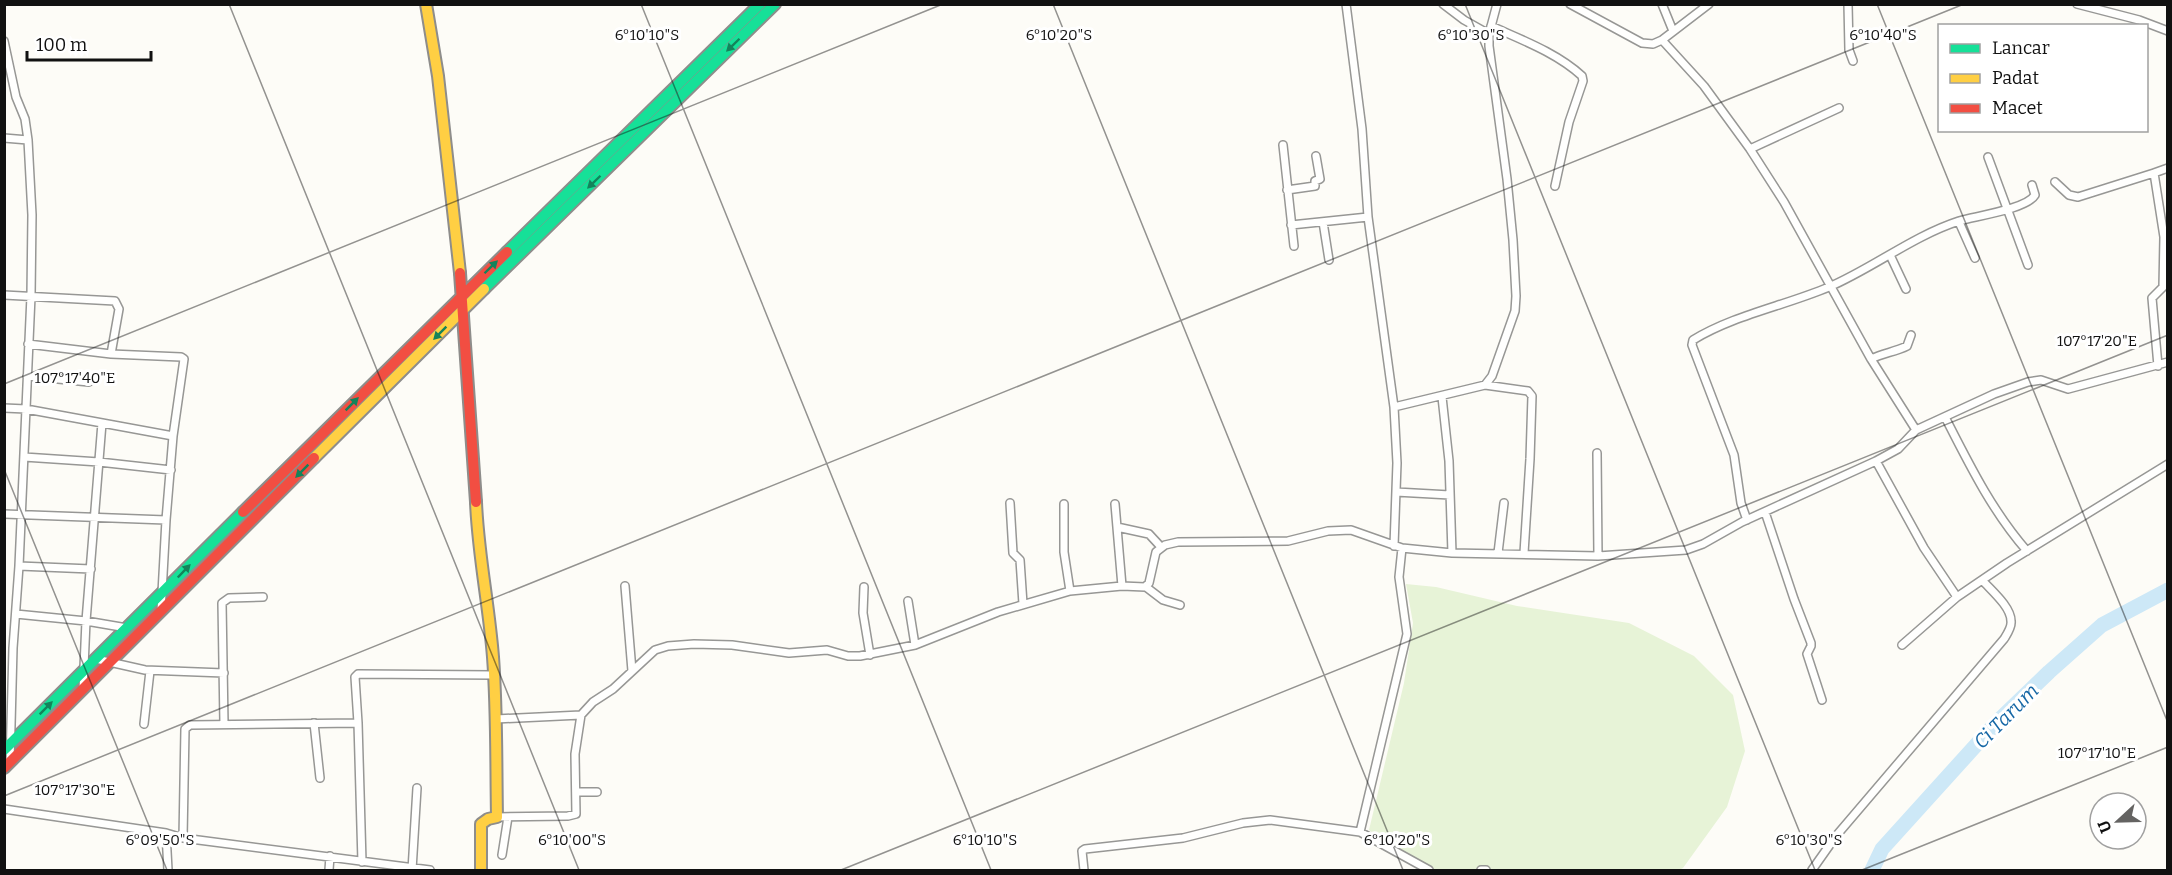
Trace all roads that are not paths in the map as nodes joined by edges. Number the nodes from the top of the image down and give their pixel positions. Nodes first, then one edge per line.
1 (426, 4) edge
2 (775, 4) edge
3 (1346, 4) edge
4 (1443, 4) edge
5 (1497, 4) edge
6 (1662, 4) edge
7 (1709, 4) edge
8 (1848, 4) edge
9 (2077, 4) edge
10 (759, 5) edge
11 (1575, 5) edge
12 (1491, 26) junction
13 (1673, 31) junction
14 (2168, 31) edge
15 (1489, 34) junction
16 (1662, 40) junction
17 (4, 41) edge
18 (1853, 60) dead end
19 (1839, 108) dead end
20 (4, 138) edge
21 (28, 140) junction
22 (1283, 144) dead end
23 (1750, 149) junction
24 (1316, 156) dead end
25 (1989, 157) dead end
26 (2168, 168) edge
27 (2154, 173) junction
28 (2055, 182) dead end
29 (2032, 185) dead end
30 (1555, 186) dead end
31 (1287, 190) junction
32 (2006, 210) junction
33 (1368, 217) junction
34 (1323, 222) junction
35 (1959, 222) junction
36 (1291, 225) junction
37 (1294, 246) dead end
38 (1890, 255) junction
39 (1975, 258) dead end
40 (1329, 260) dead end
41 (2028, 265) dead end
42 (1830, 286) junction
43 (1906, 289) dead end
44 (4, 295) edge
45 (462, 295) junction
46 (31, 296) junction
47 (461, 311) junction
48 (1911, 335) dead end
49 (28, 344) junction
50 (111, 354) junction
51 (1871, 359) junction
52 (2168, 362) edge
53 (2158, 366) junction
54 (27, 376) junction
55 (89, 382) dead end
56 (1485, 385) junction
57 (1442, 397) junction
58 (1394, 407) junction
59 (4, 408) edge
60 (26, 409) junction
61 (1945, 417) junction
62 (102, 423) junction
63 (1916, 430) junction
64 (173, 436) junction
65 (1597, 453) dead end
66 (24, 458) junction
67 (1876, 461) junction
68 (99, 462) junction
69 (2168, 464) edge
70 (171, 470) junction
71 (1396, 492) junction
72 (1450, 495) junction
73 (1010, 502) dead end
74 (1504, 503) dead end
75 (1064, 504) dead end
76 (1115, 504) dead end
77 (1765, 512) junction
78 (4, 514) edge
79 (21, 516) junction
80 (95, 518) junction
81 (166, 520) junction
82 (1747, 520) junction
83 (1117, 527) junction
84 (1394, 546) junction
85 (1161, 547) junction
86 (1402, 548) junction
87 (2028, 551) junction
88 (1452, 553) junction
89 (1498, 553) junction
90 (1524, 553) junction
91 (1598, 556) junction
92 (19, 566) junction
93 (91, 569) junction
94 (1983, 581) junction
95 (626, 586) dead end
96 (1122, 586) junction
97 (864, 587) dead end
98 (1146, 587) junction
99 (1070, 591) junction
100 (162, 594) junction
101 (262, 597) dead end
102 (1957, 597) junction
103 (908, 601) dead end
104 (1023, 604) junction
105 (1180, 605) dead end
106 (161, 611) junction
107 (16, 614) junction
108 (86, 621) junction
109 (128, 628) junction
110 (915, 645) junction
111 (1902, 645) dead end
112 (4, 647) edge
113 (13, 648) junction
114 (870, 655) junction
115 (96, 659) junction
116 (109, 663) junction
117 (150, 671) junction
118 (632, 671) junction
119 (83, 672) junction
120 (224, 673) junction
121 (493, 675) junction
122 (83, 690) junction
123 (8, 697) edge
124 (1822, 700) dead end
125 (582, 715) junction
126 (496, 719) junction
127 (314, 723) junction
128 (358, 723) junction
129 (144, 724) dead end
130 (224, 724) junction
131 (8, 746) edge
132 (7, 765) edge
133 (320, 778) dead end
134 (417, 788) dead end
135 (577, 792) junction
136 (597, 792) dead end
137 (4, 809) edge
138 (502, 817) junction
139 (1360, 832) junction
140 (166, 833) junction
141 (183, 838) junction
142 (502, 855) dead end
143 (330, 856) junction
144 (362, 862) junction
145 (412, 869) edge
146 (168, 870) edge
147 (329, 870) edge
148 (430, 870) edge
149 (481, 870) edge
150 (1084, 870) edge
151 (1430, 870) edge
152 (1481, 870) edge
153 (1486, 870) edge
154 (1812, 870) edge

1 - 45 street
2 -> 47 street
3 - 33 street
4 - 15 street
5 - 12 street
6 - 13 street
7 - 13 street
8 - 18 street
9 - 14 street
45 -> 10 street
11 - 16 street
12 - 15 street
12 - 30 street
13 - 16 street
15 - 56 street
16 - 23 street
17 - 21 street
19 - 23 street
20 - 21 street
21 - 46 street
22 - 31 street
23 - 42 street
24 - 31 street
25 - 32 street
26 - 27 street
27 - 28 street
27 - 53 street
29 - 32 street
31 - 36 street
32 - 35 street
32 - 41 street
33 - 34 street
33 - 58 street
34 - 36 street
34 - 40 street
35 - 38 street
35 - 39 street
36 - 37 street
38 - 42 street
38 - 43 street
42 - 51 street
42 - 82 street
44 - 46 street
45 - 47 street
100 -> 45 street
46 - 49 street
46 - 50 street
47 -> 106 street
47 - 121 street
48 - 51 street
49 - 50 street
49 - 54 street
50 - 64 street
51 - 63 street
52 - 53 street
53 - 61 street
54 - 55 street
54 - 60 street
56 - 57 street
56 - 90 street
57 - 58 street
57 - 72 street
58 - 71 street
59 - 60 street
60 - 62 street
60 - 66 street
61 - 63 street
61 - 87 street
62 - 64 street
62 - 68 street
63 - 67 street
64 - 70 street
65 - 91 street
66 - 68 street
66 - 79 street
67 - 77 street
67 - 102 street
68 - 70 street
68 - 80 street
69 - 87 street
70 - 81 street
71 - 72 street
71 - 84 street
72 - 88 street
73 - 104 street
74 - 89 street
75 - 99 street
76 - 83 street
77 - 82 street
77 - 124 street
78 - 79 street
79 - 80 street
79 - 92 street
80 - 81 street
80 - 93 street
81 - 100 street
82 - 91 street
83 - 85 street
83 - 96 street
84 - 85 street
84 - 86 street
85 - 98 street
86 - 88 street
86 - 139 street
87 - 94 street
88 - 89 street
89 - 90 street
90 - 91 street
92 - 93 street
92 - 107 street
93 - 108 street
94 - 102 street
94 - 154 street
95 - 118 street
96 - 98 street
96 - 99 street
97 - 114 street
98 - 105 street
99 - 104 street
100 - 106 street
100 - 109 street
101 - 120 street
102 - 111 street
103 - 110 street
104 - 110 street
106 - 116 street
107 - 108 street
107 - 113 street
108 - 109 street
108 - 119 street
109 - 115 street
110 - 114 street
112 - 113 street
113 - 123 street
114 - 118 street
115 - 116 street
115 - 119 street
116 - 117 street
116 - 122 street
117 - 120 street
117 - 129 street
118 - 125 street
119 - 122 street
131 -> 119 street
120 - 130 street
121 - 126 street
121 - 128 street
122 - 132 street
123 - 131 street
125 - 126 street
125 - 135 street
126 - 138 street
127 - 128 street
127 - 130 street
127 - 133 street
128 - 144 street
130 - 141 street
131 - 132 street
134 - 145 street
135 - 136 street
135 - 138 street
137 - 140 street
138 - 142 street
138 - 149 street
139 - 150 street
139 - 151 street
140 - 141 street
140 - 146 street
141 - 143 street
143 - 144 street
143 - 147 street
144 - 145 street
145 - 148 street
152 - 153 street

